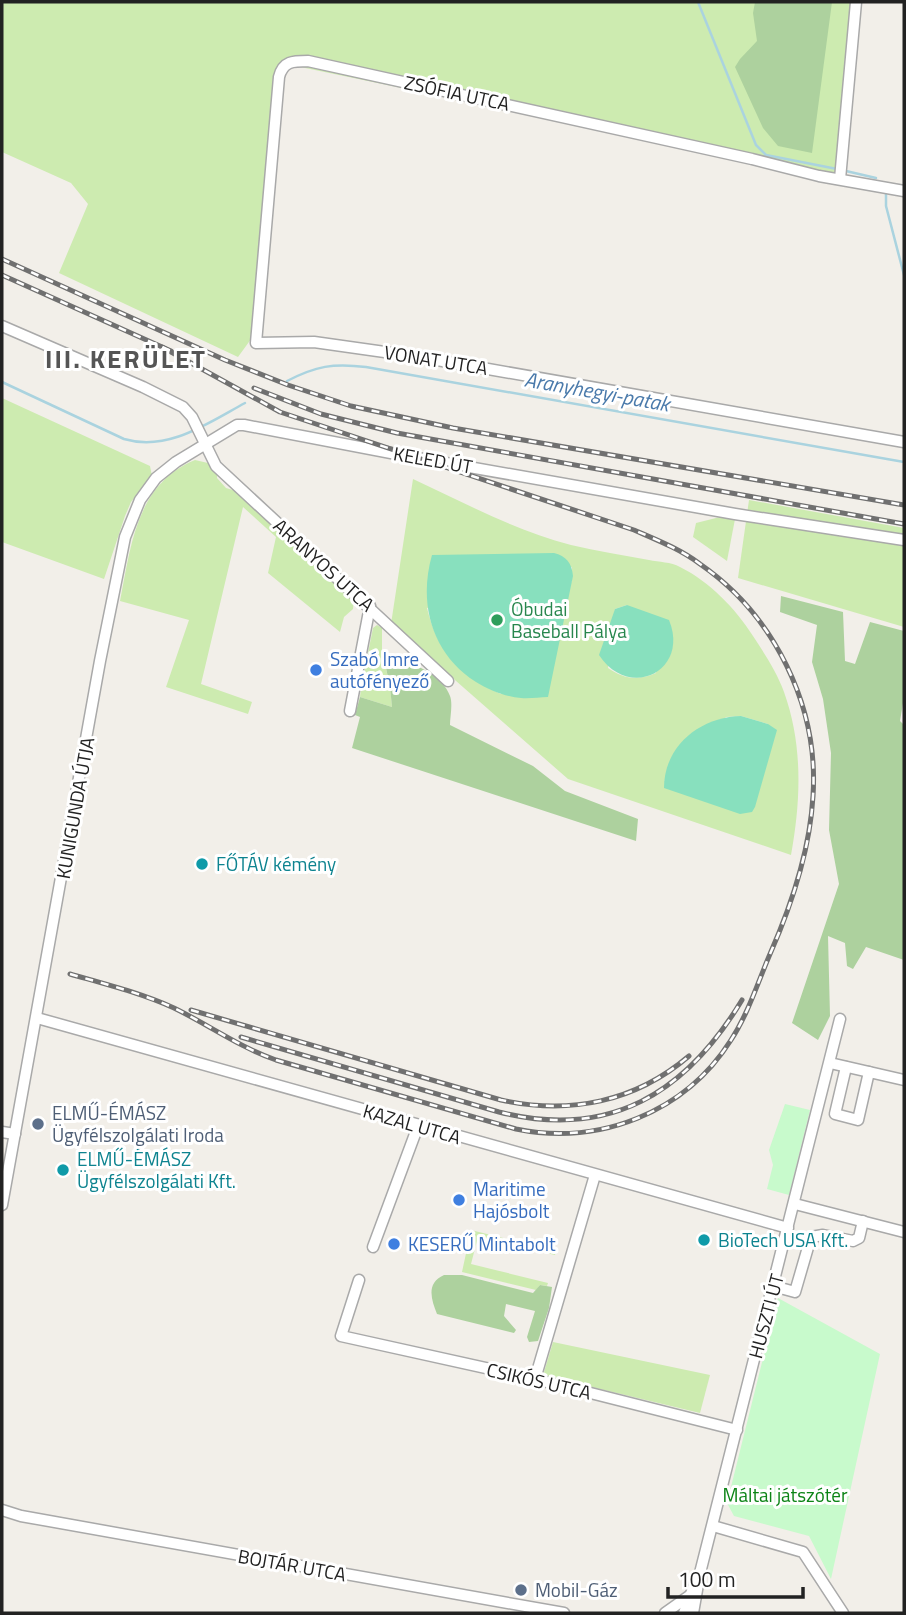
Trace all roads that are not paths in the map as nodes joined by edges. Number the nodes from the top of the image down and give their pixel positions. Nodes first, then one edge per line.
1 (856, 2) edge
2 (840, 179) junction
3 (904, 191) edge
4 (2, 326) edge
5 (256, 343) joint
6 (203, 440) junction
7 (904, 442) edge
8 (904, 540) edge
9 (370, 606) junction
10 (448, 681) dead end
11 (350, 711) dead end
12 (37, 1018) junction
13 (840, 1019) dead end
14 (830, 1063) junction
15 (846, 1067) junction
16 (869, 1072) junction
17 (904, 1080) edge
18 (418, 1126) junction
19 (2, 1132) edge
20 (15, 1134) junction
21 (595, 1175) junction
22 (794, 1204) junction
23 (2, 1205) edge
24 (863, 1221) junction
25 (788, 1228) junction
26 (904, 1231) edge
27 (373, 1247) dead end
28 (359, 1280) dead end
29 (773, 1286) junction
30 (535, 1379) junction
31 (737, 1430) junction
32 (2, 1510) edge
33 (2, 1515) edge
34 (21, 1516) junction
35 (713, 1526) junction
36 (700, 1573) junction
37 (689, 1596) junction
38 (564, 1613) edge
39 (665, 1613) edge
40 (684, 1613) edge
41 (692, 1613) edge
42 (842, 1613) edge

1 - 2 street
2 - 3 street, ZSÓFIA UTCA
2 - 5 street, ZSÓFIA UTCA
4 - 6 street
5 - 7 street, VONAT UTCA
6 - 8 street, KELED ÚT
6 - 9 street, ARANYOS UTCA
6 - 12 street, KUNIGUNDA ÚTJA
9 - 10 street, ARANYOS UTCA
9 - 11 street
12 - 18 street, KAZAL UTCA
12 - 20 street, KUNIGUNDA ÚTJA
13 - 14 street, HUSZTI ÚT
14 - 15 street
14 - 22 street, HUSZTI ÚT
15 - 16 street
15 - 16 street
16 - 17 street
18 - 21 street, KAZAL UTCA
18 - 27 street
19 - 20 street
20 - 23 street, KUNIGUNDA ÚTJA
21 - 25 street, KAZAL UTCA
21 - 30 street
22 - 24 street
22 - 25 street, HUSZTI ÚT
24 - 26 street
24 - 29 street
25 - 29 street, HUSZTI ÚT
28 - 30 street, CSIKÓS UTCA
29 - 31 street, HUSZTI ÚT
30 - 31 street, CSIKÓS UTCA
31 - 35 street, HUSZTI ÚT
32 - 34 street, BOJTÁR UTCA
33 - 34 street, BOJTÁR UTCA
34 - 38 street, BOJTÁR UTCA
35 - 36 street, HUSZTI ÚT
35 - 42 street
36 - 37 street
36 - 41 street, HUSZTI ÚT
37 - 39 street
37 - 40 street

